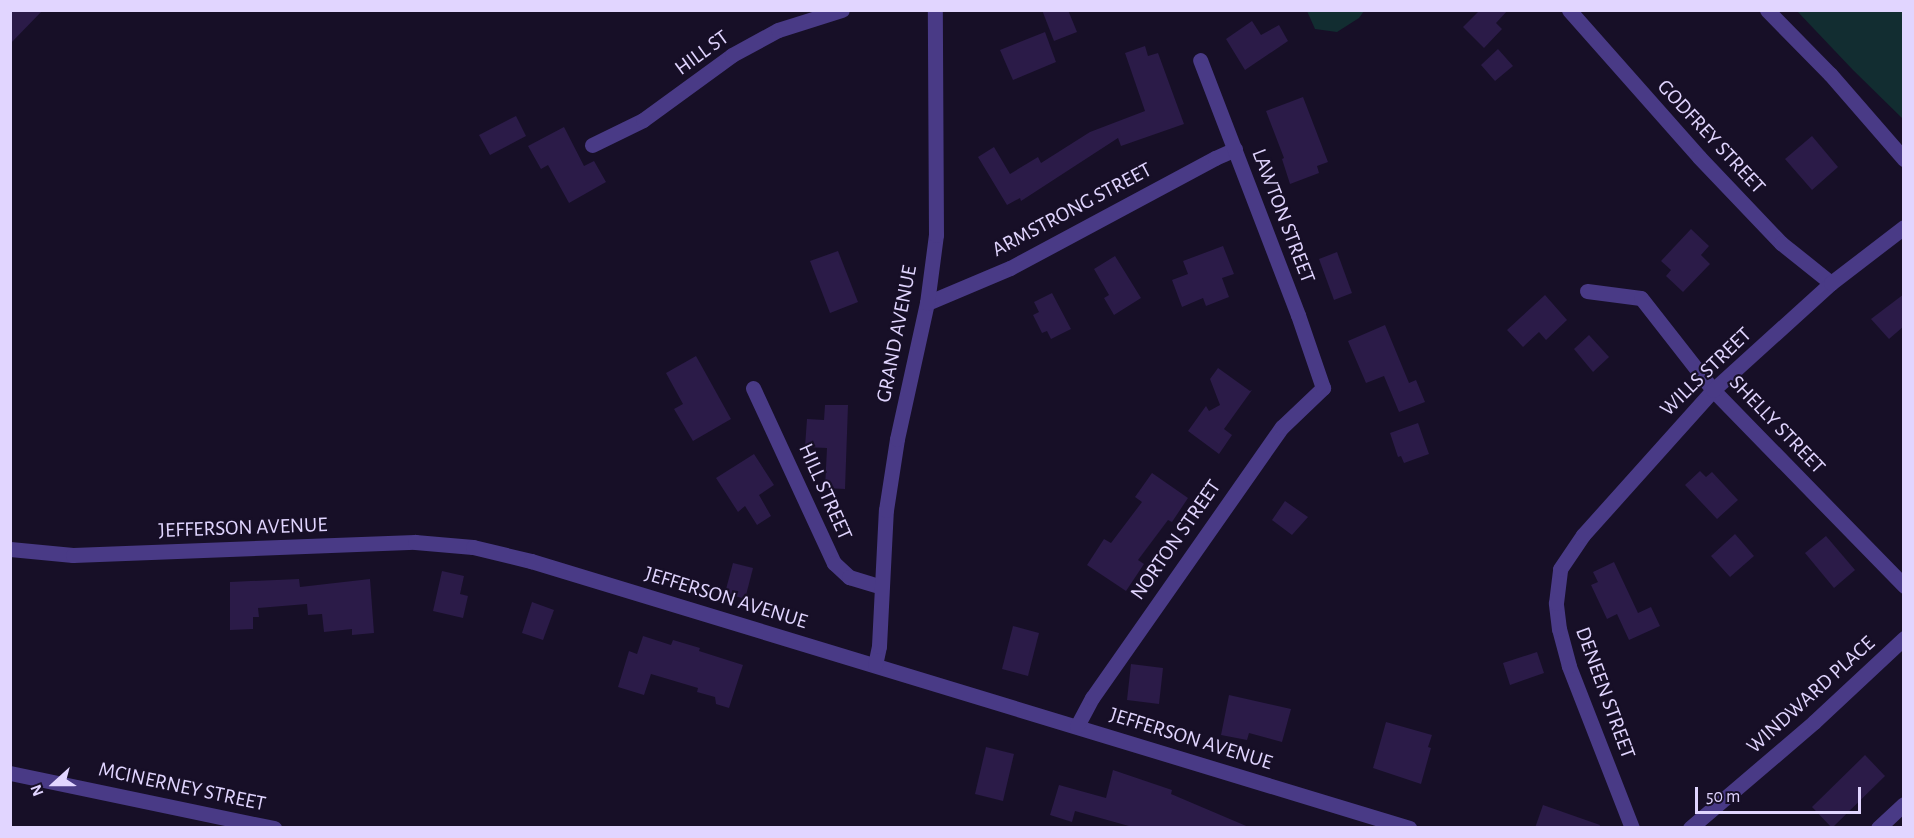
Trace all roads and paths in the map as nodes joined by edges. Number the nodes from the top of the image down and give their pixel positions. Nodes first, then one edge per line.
1 (842, 10) edge
2 (935, 10) edge
3 (1569, 10) edge
4 (1767, 10) edge
5 (1200, 60) dead end
6 (592, 145) dead end
7 (1235, 149) junction
8 (1904, 159) edge
9 (1904, 228) edge
10 (1831, 283) junction
11 (1587, 291) dead end
12 (927, 303) junction
13 (753, 388) dead end
14 (1323, 388) joint
15 (1713, 390) junction
16 (10, 549) edge
17 (1560, 569) joint
18 (1904, 586) edge
19 (881, 587) junction
20 (1904, 638) edge
21 (875, 664) junction
22 (1077, 726) junction
23 (10, 773) edge
24 (1904, 804) edge
25 (274, 828) edge
26 (1408, 828) edge
27 (1632, 828) edge
28 (1690, 828) edge
29 (1878, 828) edge

1 - 6 street, HILL ST
2 - 12 street, GRAND AVENUE
3 - 10 street, GODFREY STREET
4 - 8 street
5 - 7 street, LAWTON STREET
7 - 12 street, ARMSTRONG STREET
7 - 14 street, LAWTON STREET
9 - 10 street, WILLS STREET
10 - 15 street, WILLS STREET
11 - 15 street, SHELLY STREET
12 - 19 street, GRAND AVENUE
13 - 19 street, HILL STREET
14 - 22 street, NORTON STREET
15 - 17 street, WILLS STREET
15 - 18 street, SHELLY STREET
16 - 21 street, JEFFERSON AVENUE
17 - 27 street, DENEEN STREET
19 - 21 street, GRAND AVENUE
20 - 28 street, WINDWARD PLACE
21 - 22 street, JEFFERSON AVENUE
22 - 26 street, JEFFERSON AVENUE
23 - 25 street, MCINERNEY STREET
24 - 29 street

